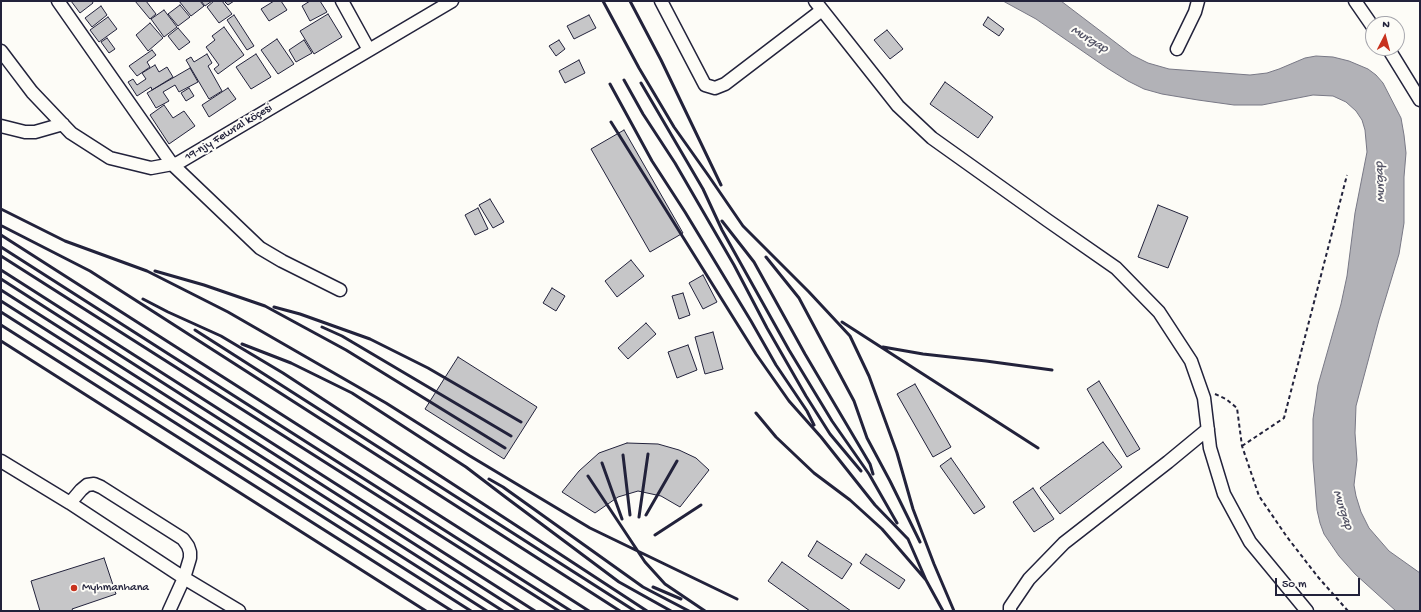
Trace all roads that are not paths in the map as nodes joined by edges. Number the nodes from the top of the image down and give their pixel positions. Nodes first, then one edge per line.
1 (58, 1) edge
2 (342, 1) edge
3 (452, 1) edge
4 (661, 1) edge
5 (1198, 1) edge
6 (1355, 1) edge
7 (819, 5) edge
8 (1365, 16) edge
9 (1177, 49) dead end
10 (369, 50) junction
11 (1, 51) edge
12 (1393, 56) edge
13 (1420, 100) edge
14 (62, 124) junction
15 (1, 126) edge
16 (172, 164) junction
17 (340, 290) dead end
18 (1208, 429) junction
19 (1, 461) edge
20 (70, 504) junction
21 (184, 578) junction
22 (169, 611) edge
23 (239, 611) edge
24 (1010, 611) edge
25 (1307, 611) edge

1 - 16 street
2 - 10 street
3 - 10 street, 19-njy Fewral köçesi
4 - 7 street
5 - 9 street
6 - 8 street
7 - 18 street
10 - 16 street, 19-njy Fewral köçesi
11 - 14 street, 19-njy Fewral köçesi
12 - 13 street
14 - 15 street
14 - 16 street, 19-njy Fewral köçesi
16 - 17 street
18 - 24 street
18 - 25 street
19 - 20 street
20 - 21 street
20 - 21 street
21 - 22 street
21 - 23 street

